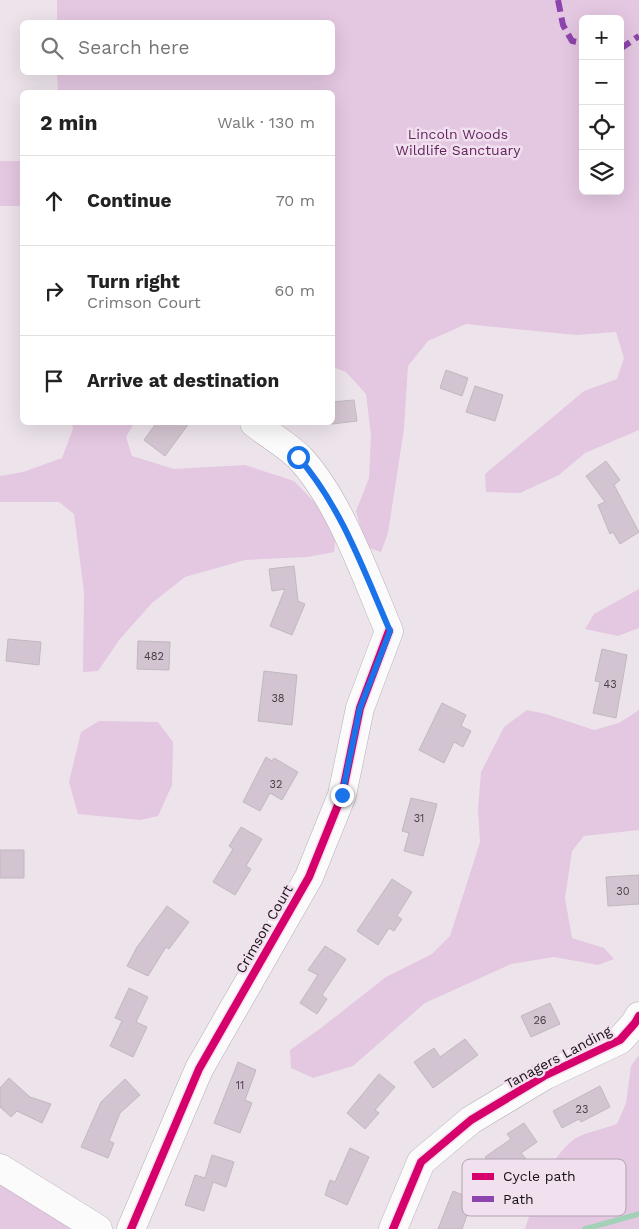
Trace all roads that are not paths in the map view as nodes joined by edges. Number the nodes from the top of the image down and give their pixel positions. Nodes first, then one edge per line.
1 (257, 425) edge
2 (639, 1016) edge
3 (0, 1168) edge
4 (98, 1229) edge
5 (131, 1229) edge
6 (393, 1229) edge

1 - 5 street, Crimson Court
2 - 6 street, Tanagers Landing
3 - 4 street

